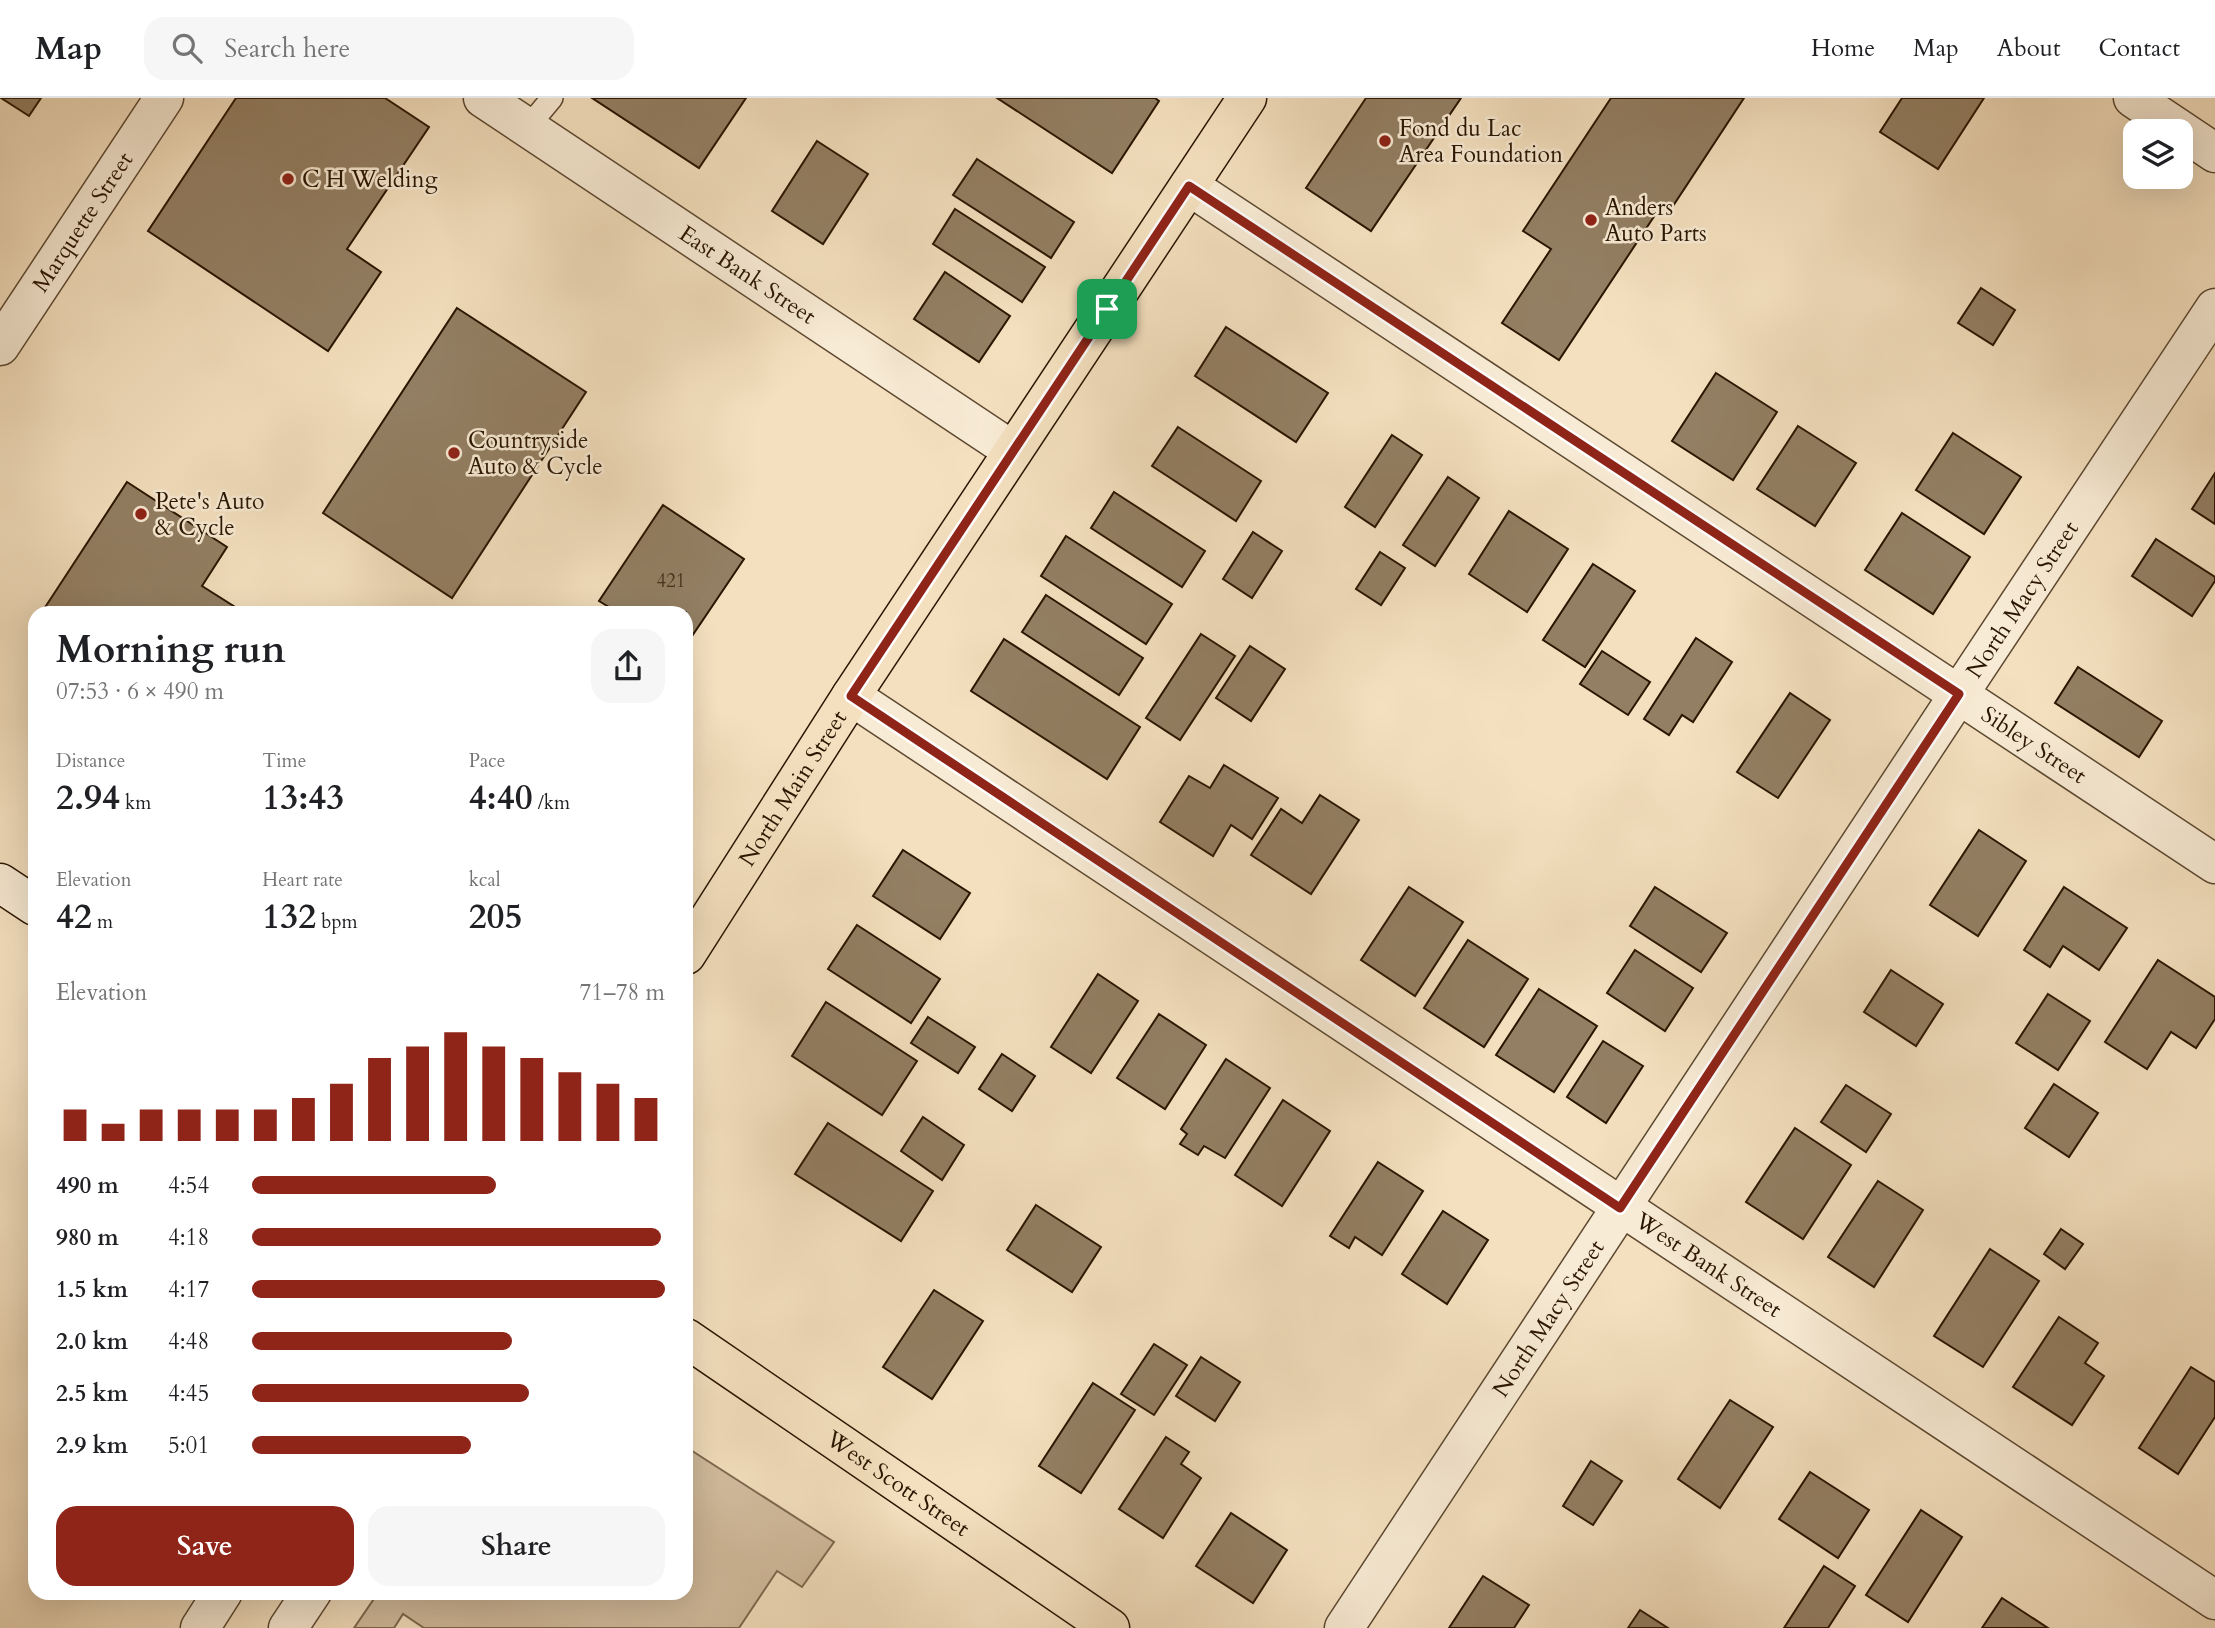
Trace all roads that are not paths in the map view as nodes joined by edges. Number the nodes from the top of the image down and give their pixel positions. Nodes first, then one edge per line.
1 (164, 98) edge
2 (483, 98) edge
3 (552, 98) edge
4 (1247, 98) edge
5 (2133, 98) edge
6 (527, 128) junction
7 (2215, 153) edge
8 (1189, 186) junction
9 (2215, 308) edge
10 (0, 346) edge
11 (1013, 452) junction
12 (1959, 694) junction
13 (851, 696) junction
14 (2215, 864) edge
15 (0, 883) edge
16 (28, 901) edge
17 (693, 944) edge
18 (1620, 1208) junction
19 (693, 1343) edge
20 (218, 1600) edge
21 (307, 1600) edge
22 (2215, 1600) edge
23 (200, 1628) edge
24 (288, 1628) edge
25 (1110, 1628) edge
26 (1344, 1628) edge

1 - 10 street, Marquette Street
2 - 6 street, East Bank Street
3 - 6 lane
4 - 8 main road, North Main Street
5 - 7 street
6 - 11 street, East Bank Street
8 - 11 main road, North Main Street
8 - 12 street, Sibley Street
9 - 12 street, North Macy Street
11 - 13 main road, North Main Street
12 - 14 street, Sibley Street
12 - 18 street, North Macy Street
13 - 17 main road, North Main Street
13 - 18 street, West Bank Street
15 - 16 street
18 - 22 street, West Bank Street
18 - 26 street, North Macy Street
19 - 25 main road, West Scott Street
20 - 23 street
21 - 24 street

